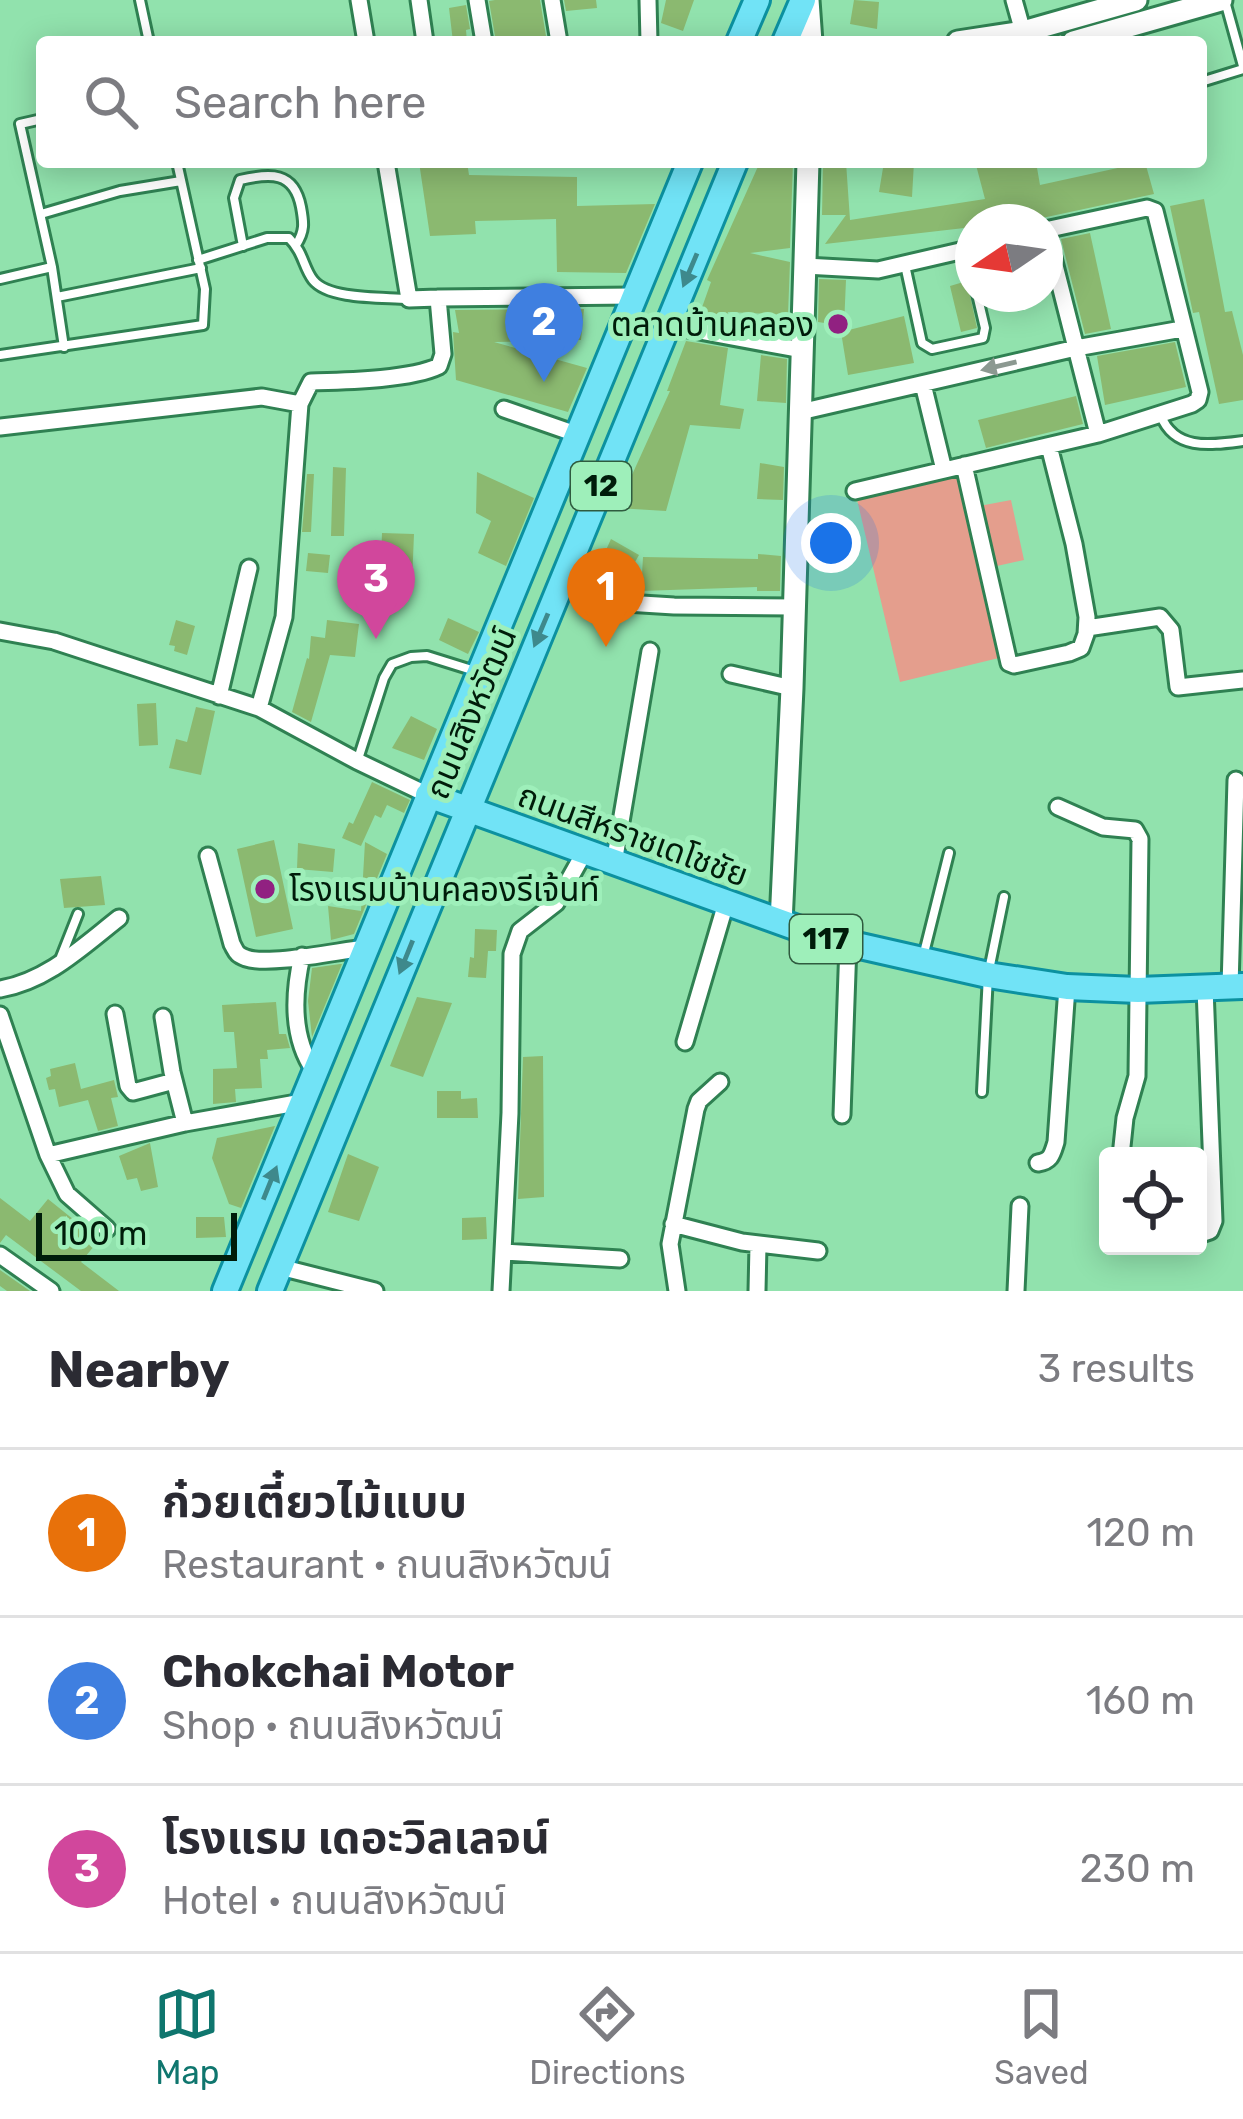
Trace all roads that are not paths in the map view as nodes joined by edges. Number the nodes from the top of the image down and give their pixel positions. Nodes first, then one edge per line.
1 (140, 0) edge
2 (359, 0) edge
3 (419, 0) edge
4 (477, 0) edge
5 (552, 0) edge
6 (648, 0) edge
7 (757, 0) edge
8 (806, 0) edge
9 (1014, 0) edge
10 (1136, 0) edge
11 (1223, 0) edge
12 (148, 36) edge
13 (365, 36) edge
14 (424, 36) edge
15 (483, 36) edge
16 (558, 36) edge
17 (649, 36) edge
18 (742, 36) edge
19 (788, 36) edge
20 (810, 36) edge
21 (1024, 36) edge
22 (1027, 36) edge
23 (1094, 36) edge
24 (1243, 67) edge
25 (1207, 80) edge
26 (36, 120) edge
27 (178, 168) edge
28 (387, 168) edge
29 (687, 168) edge
30 (732, 168) edge
31 (808, 168) edge
32 (181, 181) junction
33 (41, 214) junction
34 (1063, 226) edge
35 (296, 245) junction
36 (243, 246) junction
37 (955, 252) edge
38 (200, 264) junction
39 (904, 264) junction
40 (805, 266) junction
41 (52, 267) junction
42 (0, 279) edge
43 (634, 296) junction
44 (57, 297) junction
45 (1063, 297) edge
46 (438, 298) junction
47 (409, 299) junction
48 (981, 312) edge
49 (667, 325) junction
50 (1182, 329) junction
51 (64, 347) junction
52 (1076, 348) junction
53 (802, 350) junction
54 (0, 355) edge
55 (923, 384) junction
56 (300, 404) junction
57 (504, 409) dead end
58 (800, 412) junction
59 (1160, 415) junction
60 (0, 427) edge
61 (576, 434) junction
62 (1098, 434) junction
63 (1243, 441) edge
64 (1049, 446) junction
65 (964, 466) junction
66 (944, 470) junction
67 (855, 491) dead end
68 (249, 568) dead end
69 (561, 581) junction
70 (794, 607) junction
71 (1088, 628) junction
72 (0, 631) edge
73 (650, 651) dead end
74 (478, 672) junction
75 (731, 674) dead end
76 (1243, 680) edge
77 (792, 688) junction
78 (219, 696) junction
79 (259, 708) junction
80 (358, 761) junction
81 (1236, 780) dead end
82 (428, 795) junction
83 (1058, 807) dead end
84 (466, 810) junction
85 (584, 853) junction
86 (949, 853) dead end
87 (208, 856) dead end
88 (614, 863) junction
89 (1004, 897) dead end
90 (726, 903) junction
91 (78, 914) dead end
92 (119, 918) dead end
93 (781, 923) junction
94 (848, 944) junction
95 (365, 948) junction
96 (302, 956) junction
97 (922, 961) junction
98 (59, 964) junction
99 (988, 975) junction
100 (1066, 987) junction
101 (1226, 987) edge
102 (0, 989) edge
103 (1138, 990) junction
104 (115, 1014) dead end
105 (0, 1015) edge
106 (163, 1017) dead end
107 (685, 1042) dead end
108 (315, 1072) junction
109 (174, 1081) junction
110 (720, 1082) dead end
111 (982, 1093) dead end
112 (302, 1102) junction
113 (842, 1115) dead end
114 (185, 1123) junction
115 (1121, 1147) edge
116 (48, 1156) junction
117 (1038, 1163) dead end
118 (1020, 1206) dead end
119 (673, 1224) junction
120 (107, 1229) dead end
121 (1207, 1232) edge
122 (758, 1244) junction
123 (818, 1251) dead end
124 (502, 1252) junction
125 (0, 1255) edge
126 (620, 1259) dead end
127 (280, 1267) junction
128 (370, 1290) edge
129 (51, 1291) edge
130 (225, 1291) edge
131 (270, 1291) edge
132 (501, 1291) edge
133 (677, 1291) edge
134 (757, 1291) edge
135 (1016, 1291) edge

1 - 12 lane
2 - 13 street
3 - 14 street
4 - 15 street
5 - 16 street
6 - 17 street
7 - 18 main road
8 - 19 main road
8 - 20 street
9 - 21 street
10 - 22 street
11 - 23 street
11 - 24 lane
24 - 25 lane
26 - 33 lane
27 - 32 lane
28 - 47 street
29 - 43 main road, ถนนสิงหวัฒน์ / 12
30 -> 49 main road, ถนนสิงหวัฒน์ / 12
31 - 40 street
32 - 33 lane
32 - 38 lane
33 - 41 lane
34 - 50 street
35 - 36 lane
35 - 36 lane
35 - 47 lane
36 - 38 lane
37 - 39 street
38 - 44 lane
38 - 51 lane
39 - 40 street
39 - 48 lane
40 - 53 street
41 - 42 lane
41 - 44 lane
43 - 46 street
43 - 61 main road, ถนนสิงหวัฒน์ / 12
44 - 51 lane
45 - 52 street
46 - 47 street
46 - 56 street
49 - 53 street
49 - 69 main road, ถนนสิงหวัฒน์ / 12
50 - 52 street
50 - 59 street
51 - 54 lane
52 -> 55 street
52 - 62 street
53 - 58 street
55 - 58 street
55 - 66 street
56 - 60 street
56 - 79 street
57 - 61 street
58 - 70 street
59 - 62 street
59 - 63 lane
61 - 74 main road, ถนนสิงหวัฒน์ / 12
62 - 64 street
64 - 65 street
64 - 71 street
65 - 66 street
65 - 71 street
66 - 67 street
68 - 78 street
69 - 70 street
69 -> 84 main road, ถนนสิงหวัฒน์ / 12
70 - 77 street
71 - 76 street
72 - 78 street
73 - 88 street
74 - 80 lane
74 - 82 main road, ถนนสิงหวัฒน์ / 12
75 - 77 street
77 - 93 street
78 - 79 street
79 - 80 street
80 - 82 street
81 - 101 street
82 - 84 main road, ถนนสีหราชเดโชชัย / 117
82 - 95 main road, ถนนสิงหวัฒน์ / 12
83 - 103 street
84 - 85 main road, ถนนสีหราชเดโชชัย / 117
84 -> 127 main road, ถนนสิงหวัฒน์ / 12
85 - 88 main road, ถนนสีหราชเดโชชัย / 117
85 - 124 street
86 - 97 lane
87 - 96 street
88 - 90 main road, ถนนสีหราชเดโชชัย / 117
89 - 99 lane
90 - 93 main road, ถนนสีหราชเดโชชัย / 117
90 - 107 street
91 - 98 lane
92 - 98 street
93 - 94 main road, ถนนสีหราชเดโชชัย / 117
94 - 97 main road, ถนนสีหราชเดโชชัย / 117
94 - 113 street
95 - 96 street
95 - 108 main road, ถนนสิงหวัฒน์ / 12
96 - 108 street
97 - 99 main road, ถนนสีหราชเดโชชัย / 117
98 - 102 street
99 - 100 main road, ถนนสีหราชเดโชชัย / 117
99 - 111 lane
100 - 103 main road, ถนนสีหราชเดโชชัย / 117
100 - 117 street
101 - 103 main road, ถนนสีหราชเดโชชัย / 117
101 - 121 street
103 - 115 street
104 - 109 street
105 - 116 street
106 - 109 street
108 - 112 main road, ถนนสิงหวัฒน์ / 12
109 - 114 street
110 - 119 street
112 - 114 street
130 -> 112 main road, ถนนสิงหวัฒน์ / 12
114 - 116 street
116 - 120 street
118 - 135 street
119 - 122 street
119 - 133 street
122 - 123 street
122 - 134 street
124 - 126 street
124 - 132 street
125 - 129 street
127 - 128 street
127 - 131 main road, ถนนสิงหวัฒน์ / 12

